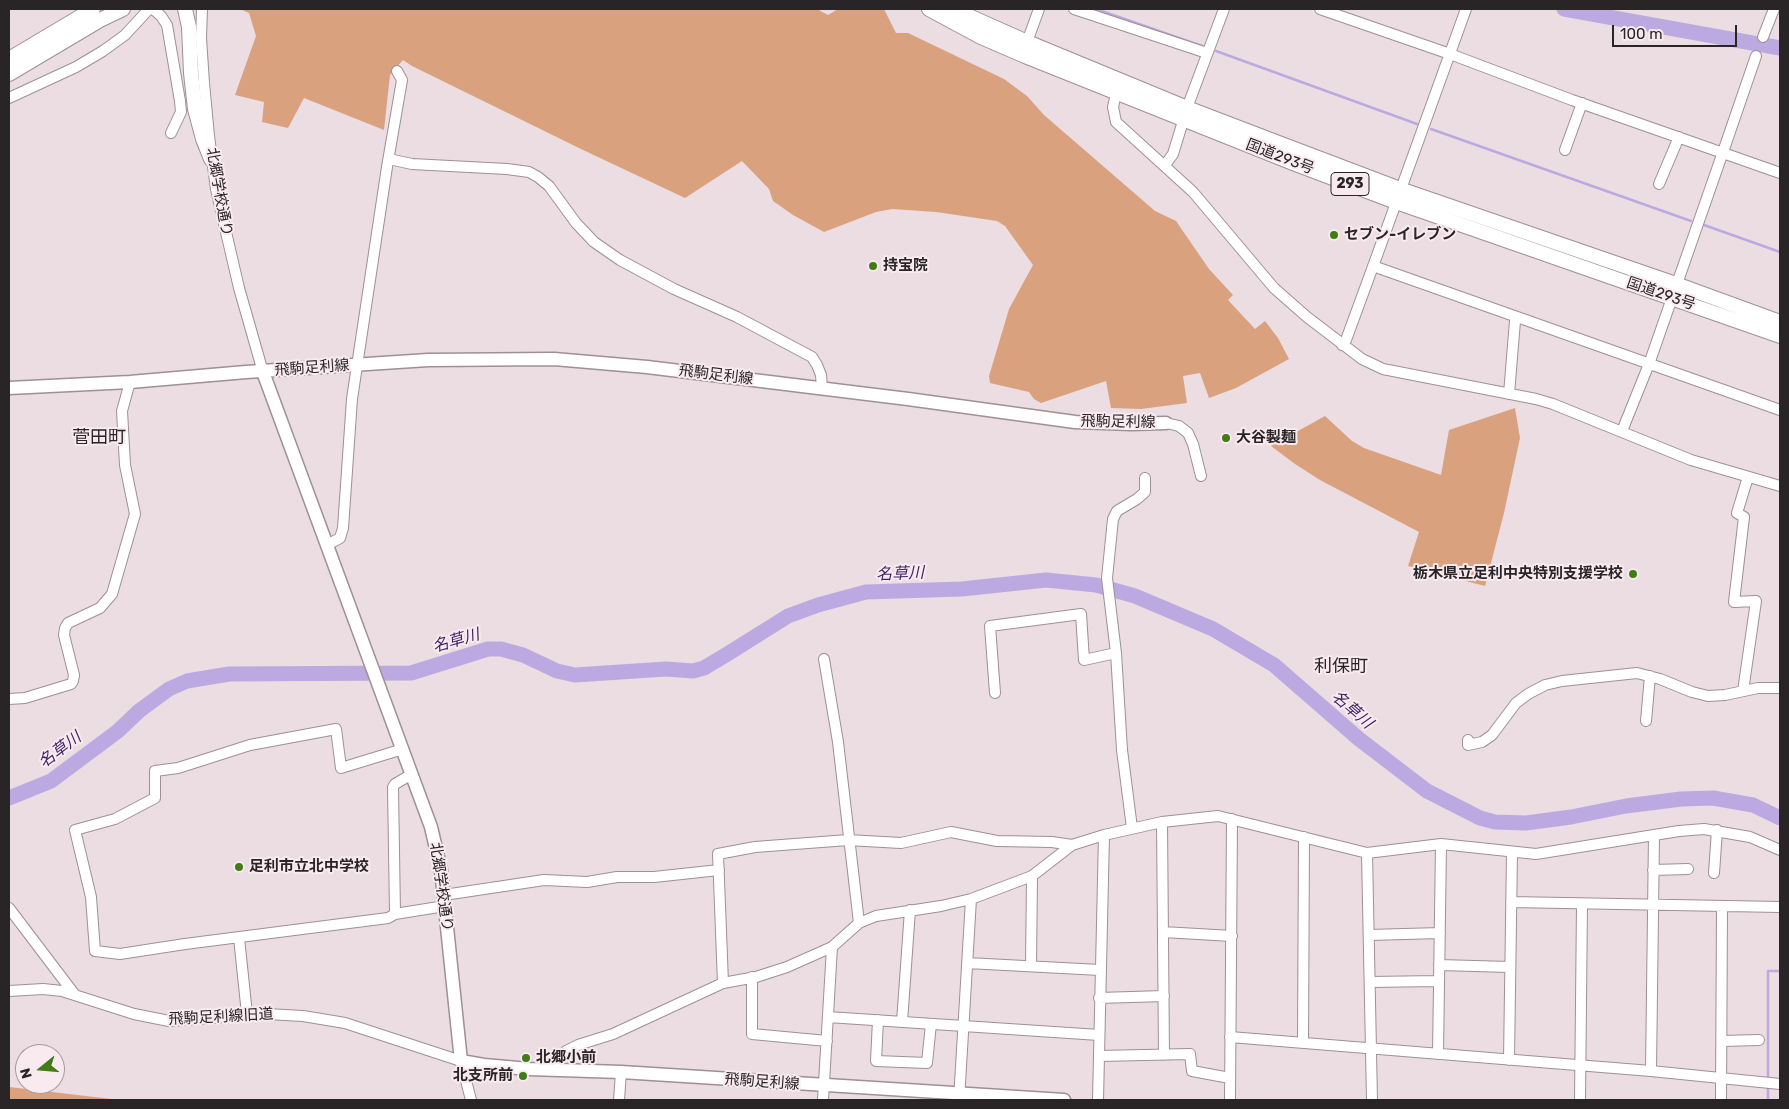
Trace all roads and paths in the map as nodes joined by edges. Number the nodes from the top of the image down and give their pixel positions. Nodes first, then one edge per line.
1 (113, 9) edge
2 (122, 9) edge
3 (151, 9) edge
4 (185, 9) edge
5 (202, 9) edge
6 (929, 9) edge
7 (953, 9) edge
8 (1039, 9) edge
9 (1074, 9) edge
10 (1224, 9) edge
11 (1320, 9) edge
12 (1466, 9) edge
13 (1774, 9) edge
14 (96, 14) edge
15 (1763, 37) dead end
16 (1027, 42) junction
17 (1207, 53) junction
18 (1450, 54) junction
19 (1756, 56) dead end
20 (9, 59) edge
21 (397, 71) dead end
22 (9, 74) edge
23 (1116, 93) junction
24 (9, 98) edge
25 (1582, 103) junction
26 (1185, 114) junction
27 (171, 133) dead end
28 (1679, 137) junction
29 (1564, 150) dead end
30 (1724, 152) junction
31 (211, 159) junction
32 (388, 159) junction
33 (1165, 165) junction
34 (1780, 173) edge
35 (1659, 184) dead end
36 (1398, 195) junction
37 (1373, 266) junction
38 (1676, 284) junction
39 (1671, 298) junction
40 (1517, 318) junction
41 (1780, 322) edge
42 (1780, 336) edge
43 (1342, 345) junction
44 (1648, 364) junction
45 (356, 365) junction
46 (263, 372) junction
47 (130, 382) junction
48 (9, 388) edge
49 (822, 388) junction
50 (1509, 394) junction
51 (1780, 410) edge
52 (1166, 423) joint
53 (1622, 431) junction
54 (1201, 476) dead end
55 (1748, 476) junction
56 (1145, 478) dead end
57 (1780, 486) edge
58 (327, 545) junction
59 (1116, 653) junction
60 (824, 658) dead end
61 (1650, 676) junction
62 (378, 681) joint
63 (1780, 688) edge
64 (1743, 691) junction
65 (995, 694) dead end
66 (9, 700) edge
67 (1646, 722) dead end
68 (1468, 740) dead end
69 (403, 749) junction
70 (412, 774) junction
71 (1232, 819) junction
72 (1162, 822) junction
73 (1132, 828) junction
74 (1717, 830) junction
75 (1104, 835) junction
76 (1654, 835) junction
77 (1304, 837) junction
78 (848, 840) junction
79 (1441, 844) junction
80 (1072, 845) junction
81 (1780, 850) edge
82 (1367, 853) junction
83 (1512, 853) junction
84 (1688, 869) dead end
85 (719, 870) junction
86 (1653, 870) junction
87 (1714, 873) dead end
88 (1032, 876) junction
89 (971, 899) junction
90 (444, 900) junction
91 (1512, 902) junction
92 (1582, 904) junction
93 (1652, 905) junction
94 (1722, 906) junction
95 (1780, 907) edge
96 (9, 908) edge
97 (910, 910) junction
98 (395, 914) junction
99 (859, 923) junction
100 (1163, 932) junction
101 (1440, 934) junction
102 (1369, 935) junction
103 (1232, 936) junction
104 (239, 938) junction
105 (832, 947) junction
106 (967, 962) junction
107 (1439, 965) junction
108 (1031, 966) junction
109 (1510, 967) junction
110 (1100, 970) junction
111 (752, 978) junction
112 (1439, 981) junction
113 (1370, 982) junction
114 (723, 983) junction
115 (9, 991) edge
116 (75, 995) junction
117 (1164, 996) junction
118 (1099, 998) junction
119 (247, 1014) junction
120 (828, 1017) junction
121 (878, 1020) junction
122 (902, 1022) junction
123 (930, 1024) junction
124 (963, 1026) junction
125 (1099, 1035) junction
126 (1230, 1037) junction
127 (827, 1040) junction
128 (1759, 1040) dead end
129 (1722, 1041) junction
130 (1303, 1043) junction
131 (1372, 1050) junction
132 (1438, 1054) junction
133 (1164, 1055) junction
134 (1098, 1056) junction
135 (1509, 1060) junction
136 (461, 1061) junction
137 (1580, 1066) junction
138 (552, 1070) junction
139 (1651, 1071) junction
140 (621, 1072) junction
141 (1230, 1078) junction
142 (1721, 1079) junction
143 (1780, 1084) edge
144 (824, 1086) junction
145 (959, 1096) edge
146 (471, 1100) edge
147 (619, 1100) edge
148 (823, 1100) edge
149 (1064, 1100) edge
150 (1098, 1100) edge
151 (1230, 1100) edge
152 (1372, 1100) edge
153 (1580, 1100) edge
154 (1721, 1100) edge

1 - 14 highway
2 - 14 highway
3 - 24 street
3 - 27 street
4 - 31 highway
5 - 31 street, 北郷学校通り
6 - 23 highway, 国道293号 / 293
7 - 16 highway, 国道293号 / 293
8 - 16 street
9 - 17 street
10 - 17 street
11 - 18 street
12 - 18 street
13 - 15 street
14 - 20 highway
14 - 22 highway
16 - 26 highway, 国道293号 / 293
17 - 26 street
18 - 25 street
18 - 36 street
19 - 30 street
21 - 32 street
23 - 26 highway, 国道293号 / 293
23 - 33 street
25 - 28 street
25 - 29 street
26 - 33 street
26 - 36 highway, 国道293号 / 293
28 - 30 street
28 - 35 street
30 - 34 street
30 - 38 street
31 - 46 street, 北郷学校通り
32 - 45 street
32 - 49 street
33 - 43 street
36 - 37 street
36 - 38 highway, 国道293号 / 293
36 - 39 highway, 国道293号 / 293
37 - 40 street
37 - 43 street
38 - 39 street
38 - 41 highway, 国道293号 / 293
39 - 42 highway, 国道293号 / 293
39 - 44 street
40 - 44 street
40 - 50 street
43 - 50 street
44 - 51 street
44 - 53 street
45 - 46 main road, 飛駒足利線
45 - 49 main road, 飛駒足利線
45 - 58 street
46 - 47 main road, 飛駒足利線
46 - 58 main road, 飛駒足利線
47 - 48 main road, 飛駒足利線
47 - 66 street
49 - 52 main road, 飛駒足利線
50 - 53 street
52 - 54 street
53 - 55 street
55 - 57 street
55 - 64 street
56 - 59 street
58 - 62 main road, 飛駒足利線
59 - 65 street
59 - 73 street
60 - 78 street
61 - 64 street
61 - 67 street
61 - 68 street
62 - 69 main road, 北郷学校通り
63 - 64 street
69 - 70 main road, 北郷学校通り
69 - 104 street
70 - 90 main road, 北郷学校通り
70 - 98 street
71 - 72 street
71 - 77 street
71 - 103 street
72 - 73 street
72 - 100 street
73 - 75 street
74 - 76 street
74 - 81 street
74 - 87 street
75 - 80 street
75 - 110 street
76 - 83 street
76 - 86 street
77 - 82 street
77 - 130 street
78 - 80 street
78 - 85 street
78 - 99 street
79 - 82 street
79 - 83 street
79 - 101 street
80 - 88 street
82 - 102 street
83 - 91 street
84 - 86 street
85 - 90 street
85 - 114 street
86 - 93 street
88 - 89 street
88 - 108 street
89 - 97 street
89 - 106 street
90 - 98 street
90 - 136 main road, 北郷学校通り
91 - 92 street
91 - 109 street
92 - 93 street
92 - 137 street
93 - 94 street
93 - 139 street
94 - 95 street
94 - 129 street
96 - 116 street
97 - 99 street
97 - 122 street
98 - 104 street
99 - 105 street
100 - 103 street
100 - 117 street
101 - 102 street
101 - 107 street
102 - 113 street
103 - 126 street
104 - 119 street
105 - 111 street
105 - 120 street
106 - 108 street
106 - 124 street
107 - 109 street
107 - 112 street
108 - 110 street
109 - 135 street
110 - 118 street
111 - 114 street
111 - 127 street
112 - 113 street
112 - 132 street
113 - 131 street
114 - 138 street
115 - 116 street, 飛駒足利線旧道
116 - 119 street, 飛駒足利線旧道
117 - 118 street
117 - 133 street
118 - 125 street
119 - 136 street, 飛駒足利線旧道
120 - 121 street
120 - 127 street
121 - 122 street
121 - 123 street
122 - 123 street
123 - 124 street
124 - 125 street
124 - 145 street
125 - 134 street
126 - 130 street
126 - 141 street
127 - 144 street
128 - 129 street
129 - 142 street
130 - 131 street
131 - 132 street
131 - 152 street
132 - 135 street
133 - 134 street
133 - 141 street
134 - 150 street
135 - 137 street
136 - 138 main road, 飛駒足利線
136 - 146 street, 北郷学校通り
137 - 139 street
137 - 153 street
138 - 140 main road, 飛駒足利線
139 - 142 street
140 - 144 main road, 飛駒足利線
140 - 147 street
141 - 151 street
142 - 143 street
142 - 154 street
144 - 145 main road, 飛駒足利線
144 - 148 street
145 - 149 main road, 飛駒足利線

